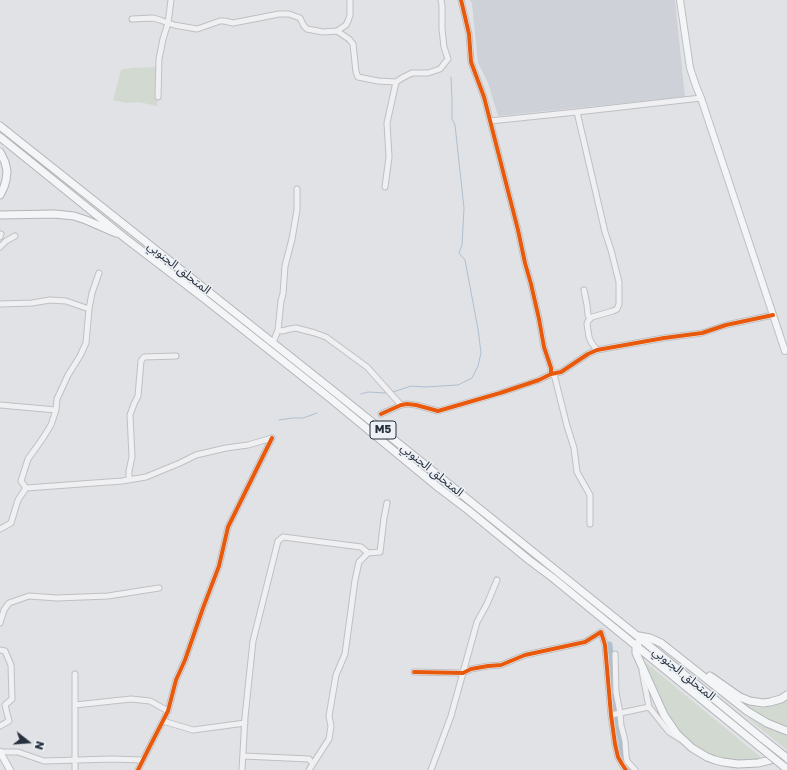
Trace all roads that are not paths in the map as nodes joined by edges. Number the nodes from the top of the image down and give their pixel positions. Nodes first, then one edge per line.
1 (171, 0) edge
2 (350, 0) edge
3 (441, 0) edge
4 (461, 0) edge
5 (680, 0) edge
6 (132, 19) dead end
7 (168, 23) junction
8 (337, 31) junction
9 (396, 82) junction
10 (158, 97) dead end
11 (701, 98) junction
12 (577, 112) junction
13 (490, 121) junction
14 (0, 126) edge
15 (0, 137) edge
16 (0, 152) edge
17 (385, 187) dead end
18 (297, 189) dead end
19 (0, 195) edge
20 (0, 215) edge
21 (15, 236) dead end
22 (125, 238) junction
23 (0, 247) edge
24 (99, 273) dead end
25 (584, 290) dead end
26 (0, 304) edge
27 (89, 309) junction
28 (773, 315) junction
29 (590, 319) junction
30 (278, 330) junction
31 (273, 343) junction
32 (597, 350) junction
33 (786, 350) edge
34 (176, 356) dead end
35 (552, 374) junction
36 (0, 405) edge
37 (401, 405) junction
38 (56, 410) junction
39 (381, 414) dead end
40 (129, 480) junction
41 (26, 488) junction
42 (387, 503) dead end
43 (590, 524) dead end
44 (0, 529) edge
45 (368, 553) junction
46 (497, 580) dead end
47 (159, 588) dead end
48 (0, 622) edge
49 (640, 638) junction
50 (636, 646) junction
51 (0, 650) edge
52 (615, 654) dead end
53 (642, 666) junction
54 (694, 668) junction
55 (414, 672) dead end
56 (463, 673) junction
57 (75, 674) dead end
58 (787, 695) edge
59 (75, 705) junction
60 (649, 707) junction
61 (168, 711) junction
62 (620, 712) junction
63 (611, 715) junction
64 (163, 721) junction
65 (245, 723) junction
66 (0, 726) edge
67 (787, 731) edge
68 (683, 741) junction
69 (0, 752) edge
70 (243, 756) junction
71 (787, 757) edge
72 (143, 760) junction
73 (75, 761) junction
74 (313, 764) junction
75 (787, 769) edge
76 (10, 770) edge
77 (75, 770) edge
78 (138, 770) edge
79 (242, 770) edge
80 (309, 770) edge
81 (431, 770) edge
82 (626, 770) edge
83 (635, 770) edge

1 - 7 street
2 - 8 street
3 - 9 street
4 - 13 street
5 - 11 main road
6 - 7 street
7 - 8 street
7 - 10 street
8 - 9 street
9 - 17 street
11 - 12 street
11 - 28 main road
12 - 13 street
12 - 29 street
13 - 35 street
14 - 31 highway, المتحلق الجنوبي / M5
15 - 22 highway, المتحلق الجنوبي / M5
16 - 19 highway
18 - 30 street
20 - 22 highway
21 - 23 street
22 - 50 highway, المتحلق الجنوبي / M5
24 - 27 street
25 - 29 street
26 - 27 street
27 - 38 street
28 - 32 street
28 - 33 main road
29 - 32 street
30 - 31 street
30 - 37 street
31 - 49 highway, المتحلق الجنوبي / M5
32 - 35 street
34 - 40 street
35 - 37 street
35 - 43 street
36 - 38 street
37 - 39 street
38 - 41 street
40 - 41 street
40 - 61 street
41 - 44 street
42 - 45 street
45 - 65 street
45 - 74 street
46 - 56 street
47 - 48 street
49 - 50 highway
49 - 54 highway
49 - 71 highway, المتحلق الجنوبي / M5, bridge
50 - 53 highway
50 - 75 highway, المتحلق الجنوبي / M5, bridge
51 - 66 street
52 - 62 street
53 - 60 street
53 - 68 highway
54 - 58 highway
54 - 67 highway
55 - 56 street
56 - 63 street
56 - 81 street
57 - 59 street
59 - 61 street
59 - 73 street
60 - 62 street
60 - 68 street
61 - 64 street
62 - 63 street
62 - 83 street
63 - 82 street
64 - 65 street
64 - 72 street
65 - 70 street
68 - 71 highway
69 - 73 street
69 - 76 main road
70 - 74 street
70 - 79 street
72 - 73 street
72 - 78 street
73 - 77 street
74 - 80 street

